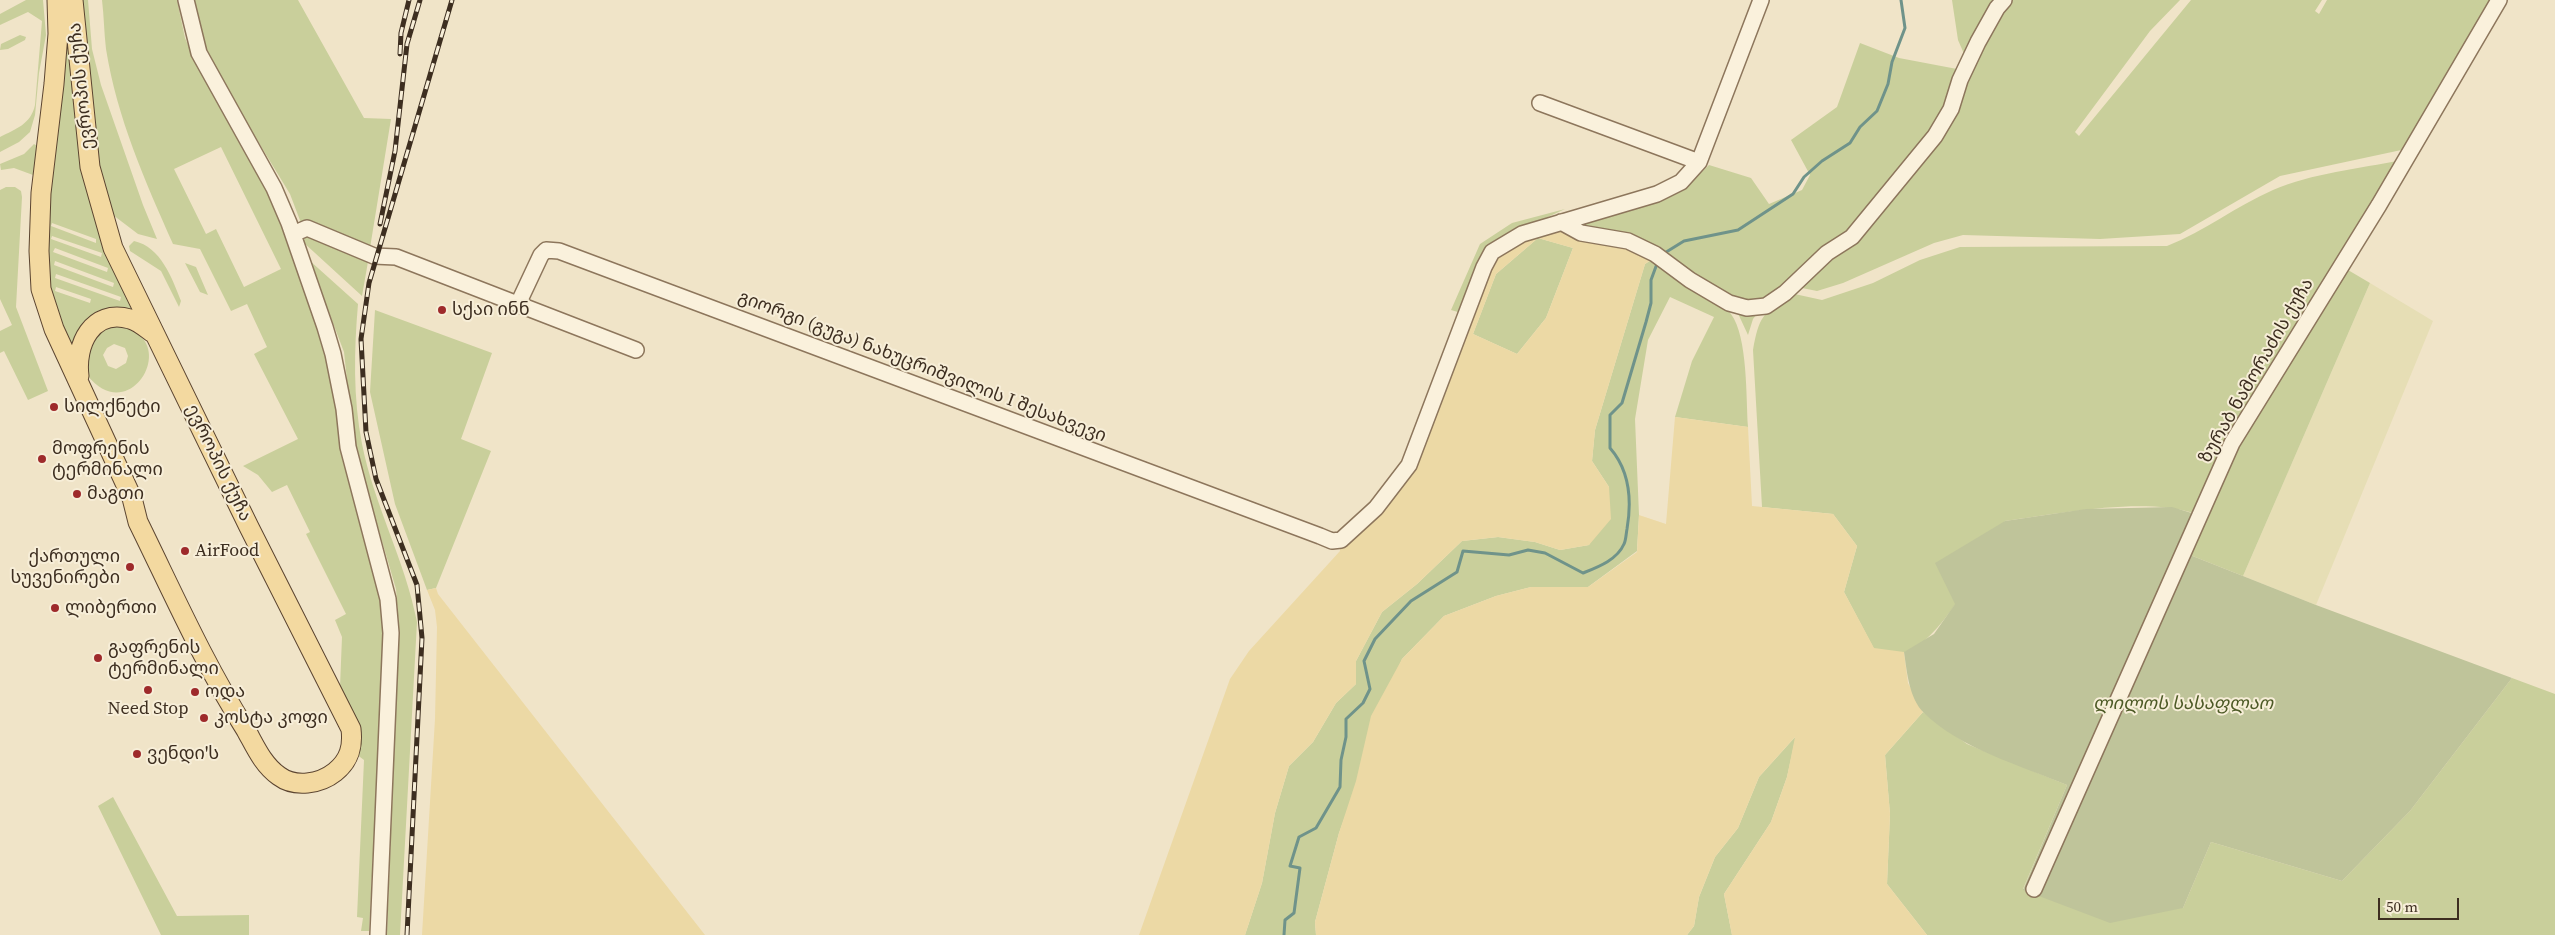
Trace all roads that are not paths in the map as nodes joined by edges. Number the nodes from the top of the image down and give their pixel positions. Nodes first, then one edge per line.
1 (57, 0) edge
2 (72, 0) edge
3 (186, 0) edge
4 (1761, 0) edge
5 (2004, 0) edge
6 (2499, 0) edge
7 (1540, 103) dead end
8 (1699, 162) junction
9 (1561, 222) junction
10 (293, 234) junction
11 (518, 304) junction
12 (153, 333) junction
13 (636, 350) dead end
14 (80, 384) junction
15 (2034, 889) dead end
16 (378, 935) edge

1 - 14 main road, ევროპის ქუჩა
2 - 12 main road, ევროპის ქუჩა
3 - 10 street
4 - 8 street
5 - 9 street
6 - 15 street, ზურაბ ნამორაძის ქუჩა
7 - 8 street
8 - 9 street
9 - 11 street, გიორგი (გუგა) ნახუცრიშვილის I შესახვევი
10 - 11 street
10 - 16 street
11 - 13 street
12 - 14 main road
12 - 14 main road, ევროპის ქუჩა

